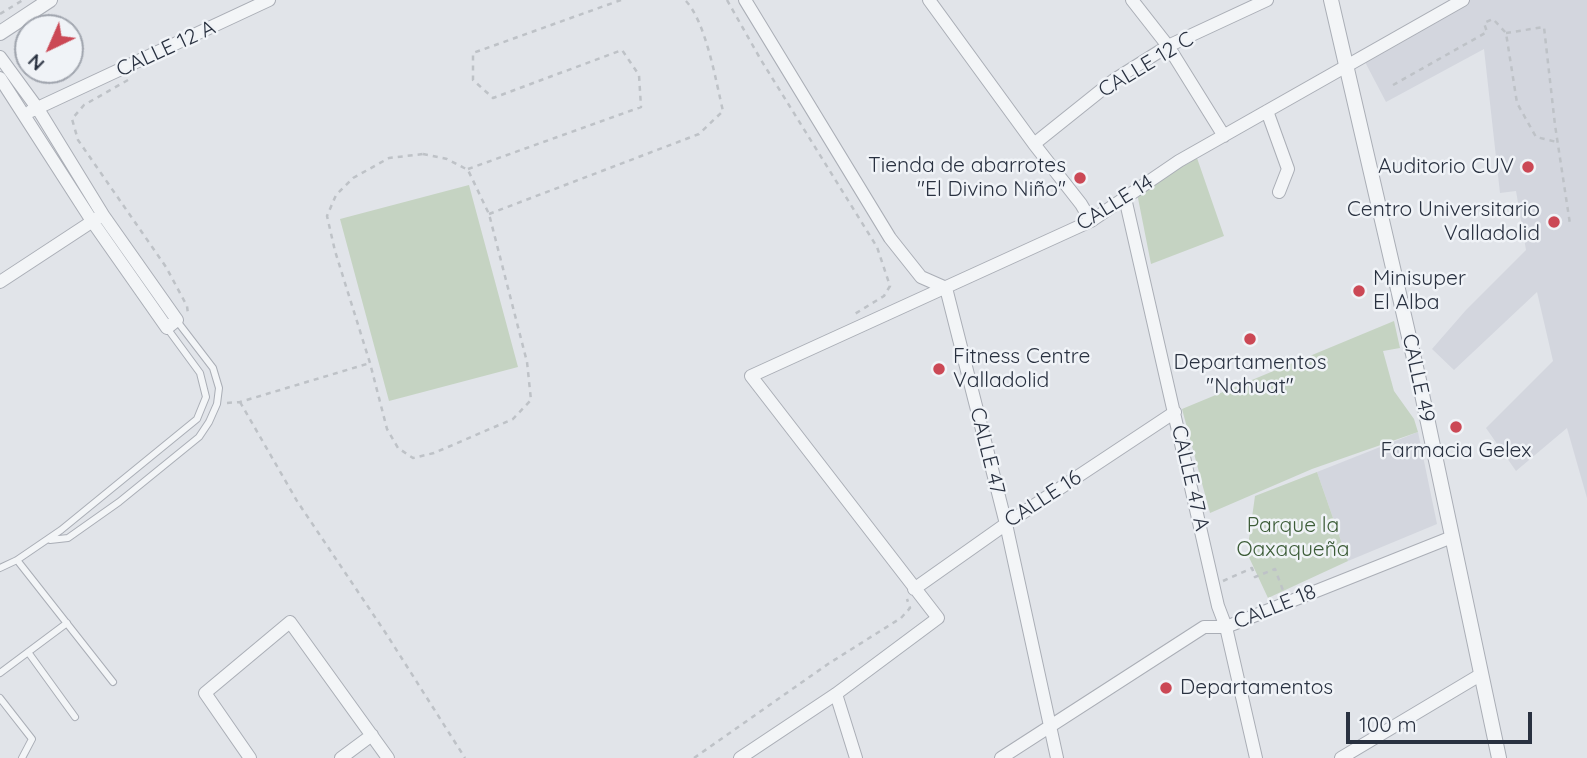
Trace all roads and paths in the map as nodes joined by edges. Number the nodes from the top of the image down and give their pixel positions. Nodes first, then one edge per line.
1 (23, 0) edge
2 (50, 0) edge
3 (269, 0) edge
4 (621, 0) edge
5 (685, 0) edge
6 (727, 0) edge
7 (745, 0) edge
8 (929, 0) edge
9 (1132, 0) edge
10 (1267, 0) edge
11 (1331, 0) edge
12 (1463, 0) edge
13 (0, 14) edge
14 (0, 33) edge
15 (1506, 33) junction
16 (1168, 46) junction
17 (0, 57) edge
18 (1348, 66) junction
19 (0, 78) edge
20 (133, 78) dead end
21 (1393, 85) dead end
22 (38, 109) junction
23 (1267, 111) junction
24 (24, 113) junction
25 (1224, 136) junction
26 (1557, 142) junction
27 (1034, 144) junction
28 (468, 170) junction
29 (1279, 192) dead end
30 (1125, 198) junction
31 (489, 214) junction
32 (98, 218) junction
33 (1091, 221) junction
34 (1570, 224) dead end
35 (921, 277) junction
36 (0, 282) edge
37 (946, 288) junction
38 (933, 293) junction
39 (848, 318) dead end
40 (172, 324) junction
41 (188, 334) junction
42 (370, 363) junction
43 (240, 402) junction
44 (216, 404) junction
45 (1175, 412) junction
46 (1006, 524) junction
47 (1452, 537) junction
48 (48, 541) junction
49 (17, 560) junction
50 (0, 568) edge
51 (1214, 585) junction
52 (909, 590) junction
53 (1288, 603) junction
54 (67, 623) junction
55 (1226, 627) junction
56 (28, 652) junction
57 (0, 673) edge
58 (1480, 675) junction
59 (113, 682) dead end
60 (836, 694) junction
61 (0, 698) edge
62 (75, 717) dead end
63 (1048, 727) junction
64 (372, 735) junction
65 (22, 758) edge
66 (250, 758) edge
67 (341, 758) edge
68 (388, 758) edge
69 (465, 758) edge
70 (694, 758) edge
71 (740, 758) edge
72 (856, 758) edge
73 (1001, 758) edge
74 (1057, 758) edge
75 (1256, 758) edge
76 (1341, 758) edge
77 (1499, 758) edge

1 - 13 path
2 - 14 street
3 - 22 street, CALLE 12 A
4 - 28 path
5 - 31 path
6 - 39 path
7 - 35 street
8 - 27 street
9 - 16 street
10 - 16 street, CALLE 12 C
11 - 18 street, CALLE 49
12 - 18 street, CALLE 14
15 - 21 path
15 - 26 path
15 - 26 path
16 - 25 street
16 - 27 street, CALLE 12 C
17 - 22 street
18 - 23 street, CALLE 14
18 - 47 street, CALLE 49
19 - 24 street
20 - 41 path
22 - 24 street, CALLE 12 A
22 - 32 street
23 - 25 street, CALLE 14
23 - 29 street
24 - 32 street
25 - 30 street, CALLE 14
26 - 34 path
27 - 33 street
28 - 31 path
28 - 42 path
30 - 33 street, CALLE 14
30 - 45 street, CALLE 47 A
31 - 42 path
32 - 36 street
32 - 40 street
33 - 37 street, CALLE 14
35 - 37 street
35 - 38 street
37 - 38 street, CALLE 14
37 - 46 street, CALLE 47
38 - 52 street, CALLE 14
40 - 41 lane
40 - 48 lane
41 - 44 lane
42 - 43 path
43 - 44 path
43 - 69 path
44 - 48 lane
45 - 46 street, CALLE 16
45 - 51 street, CALLE 47 A
46 - 52 street, CALLE 16
46 - 63 street, CALLE 47
47 - 53 street, CALLE 18
47 - 58 street, CALLE 49
48 - 49 lane
49 - 50 lane
49 - 54 lane
51 - 53 path
51 - 55 street, CALLE 47 A
52 - 60 street
52 - 70 path
53 - 55 street, CALLE 18
54 - 56 lane
54 - 59 lane
55 - 63 street, CALLE 18
55 - 75 street, CALLE 47 A
56 - 57 lane
56 - 62 lane
58 - 76 street
58 - 77 street, CALLE 49
60 - 71 street
60 - 72 street
61 - 65 lane
63 - 73 street, CALLE 18
63 - 74 street, CALLE 47
64 - 66 street
64 - 67 street
64 - 68 street

